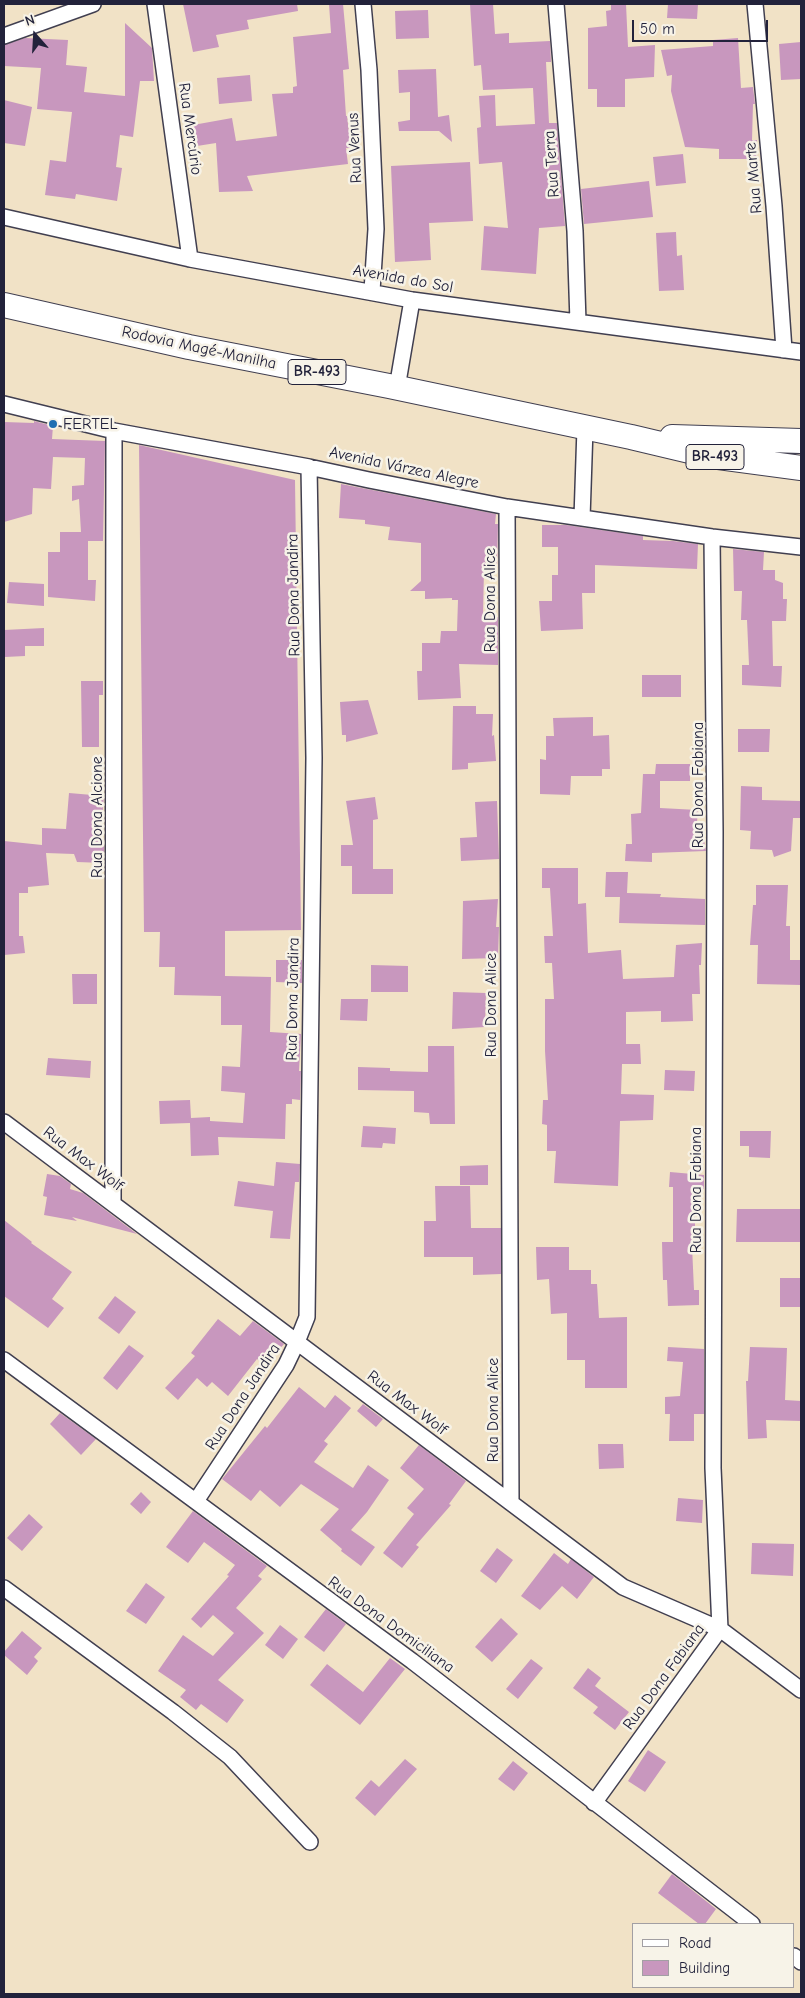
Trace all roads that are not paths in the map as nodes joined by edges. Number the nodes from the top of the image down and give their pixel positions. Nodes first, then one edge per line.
1 (93, 4) edge
2 (155, 4) edge
3 (363, 4) edge
4 (556, 4) edge
5 (755, 4) edge
6 (4, 36) edge
7 (4, 217) edge
8 (190, 259) junction
9 (372, 292) junction
10 (412, 300) junction
11 (4, 305) edge
12 (578, 322) junction
13 (784, 350) junction
14 (801, 352) edge
15 (397, 388) junction
16 (4, 404) edge
17 (585, 428) junction
18 (114, 431) junction
19 (631, 437) junction
20 (801, 441) edge
21 (309, 466) junction
22 (801, 468) edge
23 (507, 507) junction
24 (582, 518) junction
25 (712, 537) junction
26 (801, 547) edge
27 (4, 1122) edge
28 (113, 1204) junction
29 (297, 1342) junction
30 (4, 1360) edge
31 (196, 1501) junction
32 (511, 1503) junction
33 (4, 1588) edge
34 (720, 1629) junction
35 (801, 1690) edge
36 (594, 1803) junction
37 (310, 1842) dead end
38 (751, 1923) edge

1 - 6 street
2 - 8 street, Rua Mercúrio
3 - 9 street, Rua Venus
4 - 12 street, Rua Terra
5 - 13 street, Rua Marte
7 - 8 street, Avenida do Sol
8 - 9 street, Avenida do Sol
9 - 10 street, Avenida do Sol
10 - 12 street, Avenida do Sol
10 - 15 street
11 - 15 highway, Rodovia Magé-Manilha / BR-493
12 - 13 street, Avenida do Sol
13 - 14 street, Avenida do Sol
15 - 17 highway, Rodovia Magé-Manilha / BR-493
16 - 18 street, Avenida Várzea Alegre
17 - 19 highway, Rodovia Magé-Manilha / BR-493
17 - 24 street
18 - 21 street, Avenida Várzea Alegre
18 - 28 street, Rua Dona Alcione
19 - 20 highway, Rodovia Magé-Manilha / BR-493
19 - 22 highway, Rodovia Magé-Manilha / BR-493
21 - 23 street, Avenida Várzea Alegre
21 - 29 street, Rua Dona Jandira
23 - 24 street, Avenida Várzea Alegre
23 - 32 street, Rua Dona Alice
24 - 25 street, Avenida Várzea Alegre
25 - 26 street, Avenida Várzea Alegre
25 - 34 street, Rua Dona Fabiana
27 - 28 street, Rua Max Wolf
28 - 29 street, Rua Max Wolf
29 - 31 street, Rua Dona Jandira
29 - 32 street, Rua Max Wolf
30 - 31 street, Rua Dona Domiciliana
31 - 36 street, Rua Dona Domiciliana
32 - 34 street, Rua Max Wolf
33 - 37 street
34 - 35 street, Rua Max Wolf
34 - 36 street, Rua Dona Fabiana
36 - 38 street, Rua Dona Domiciliana

